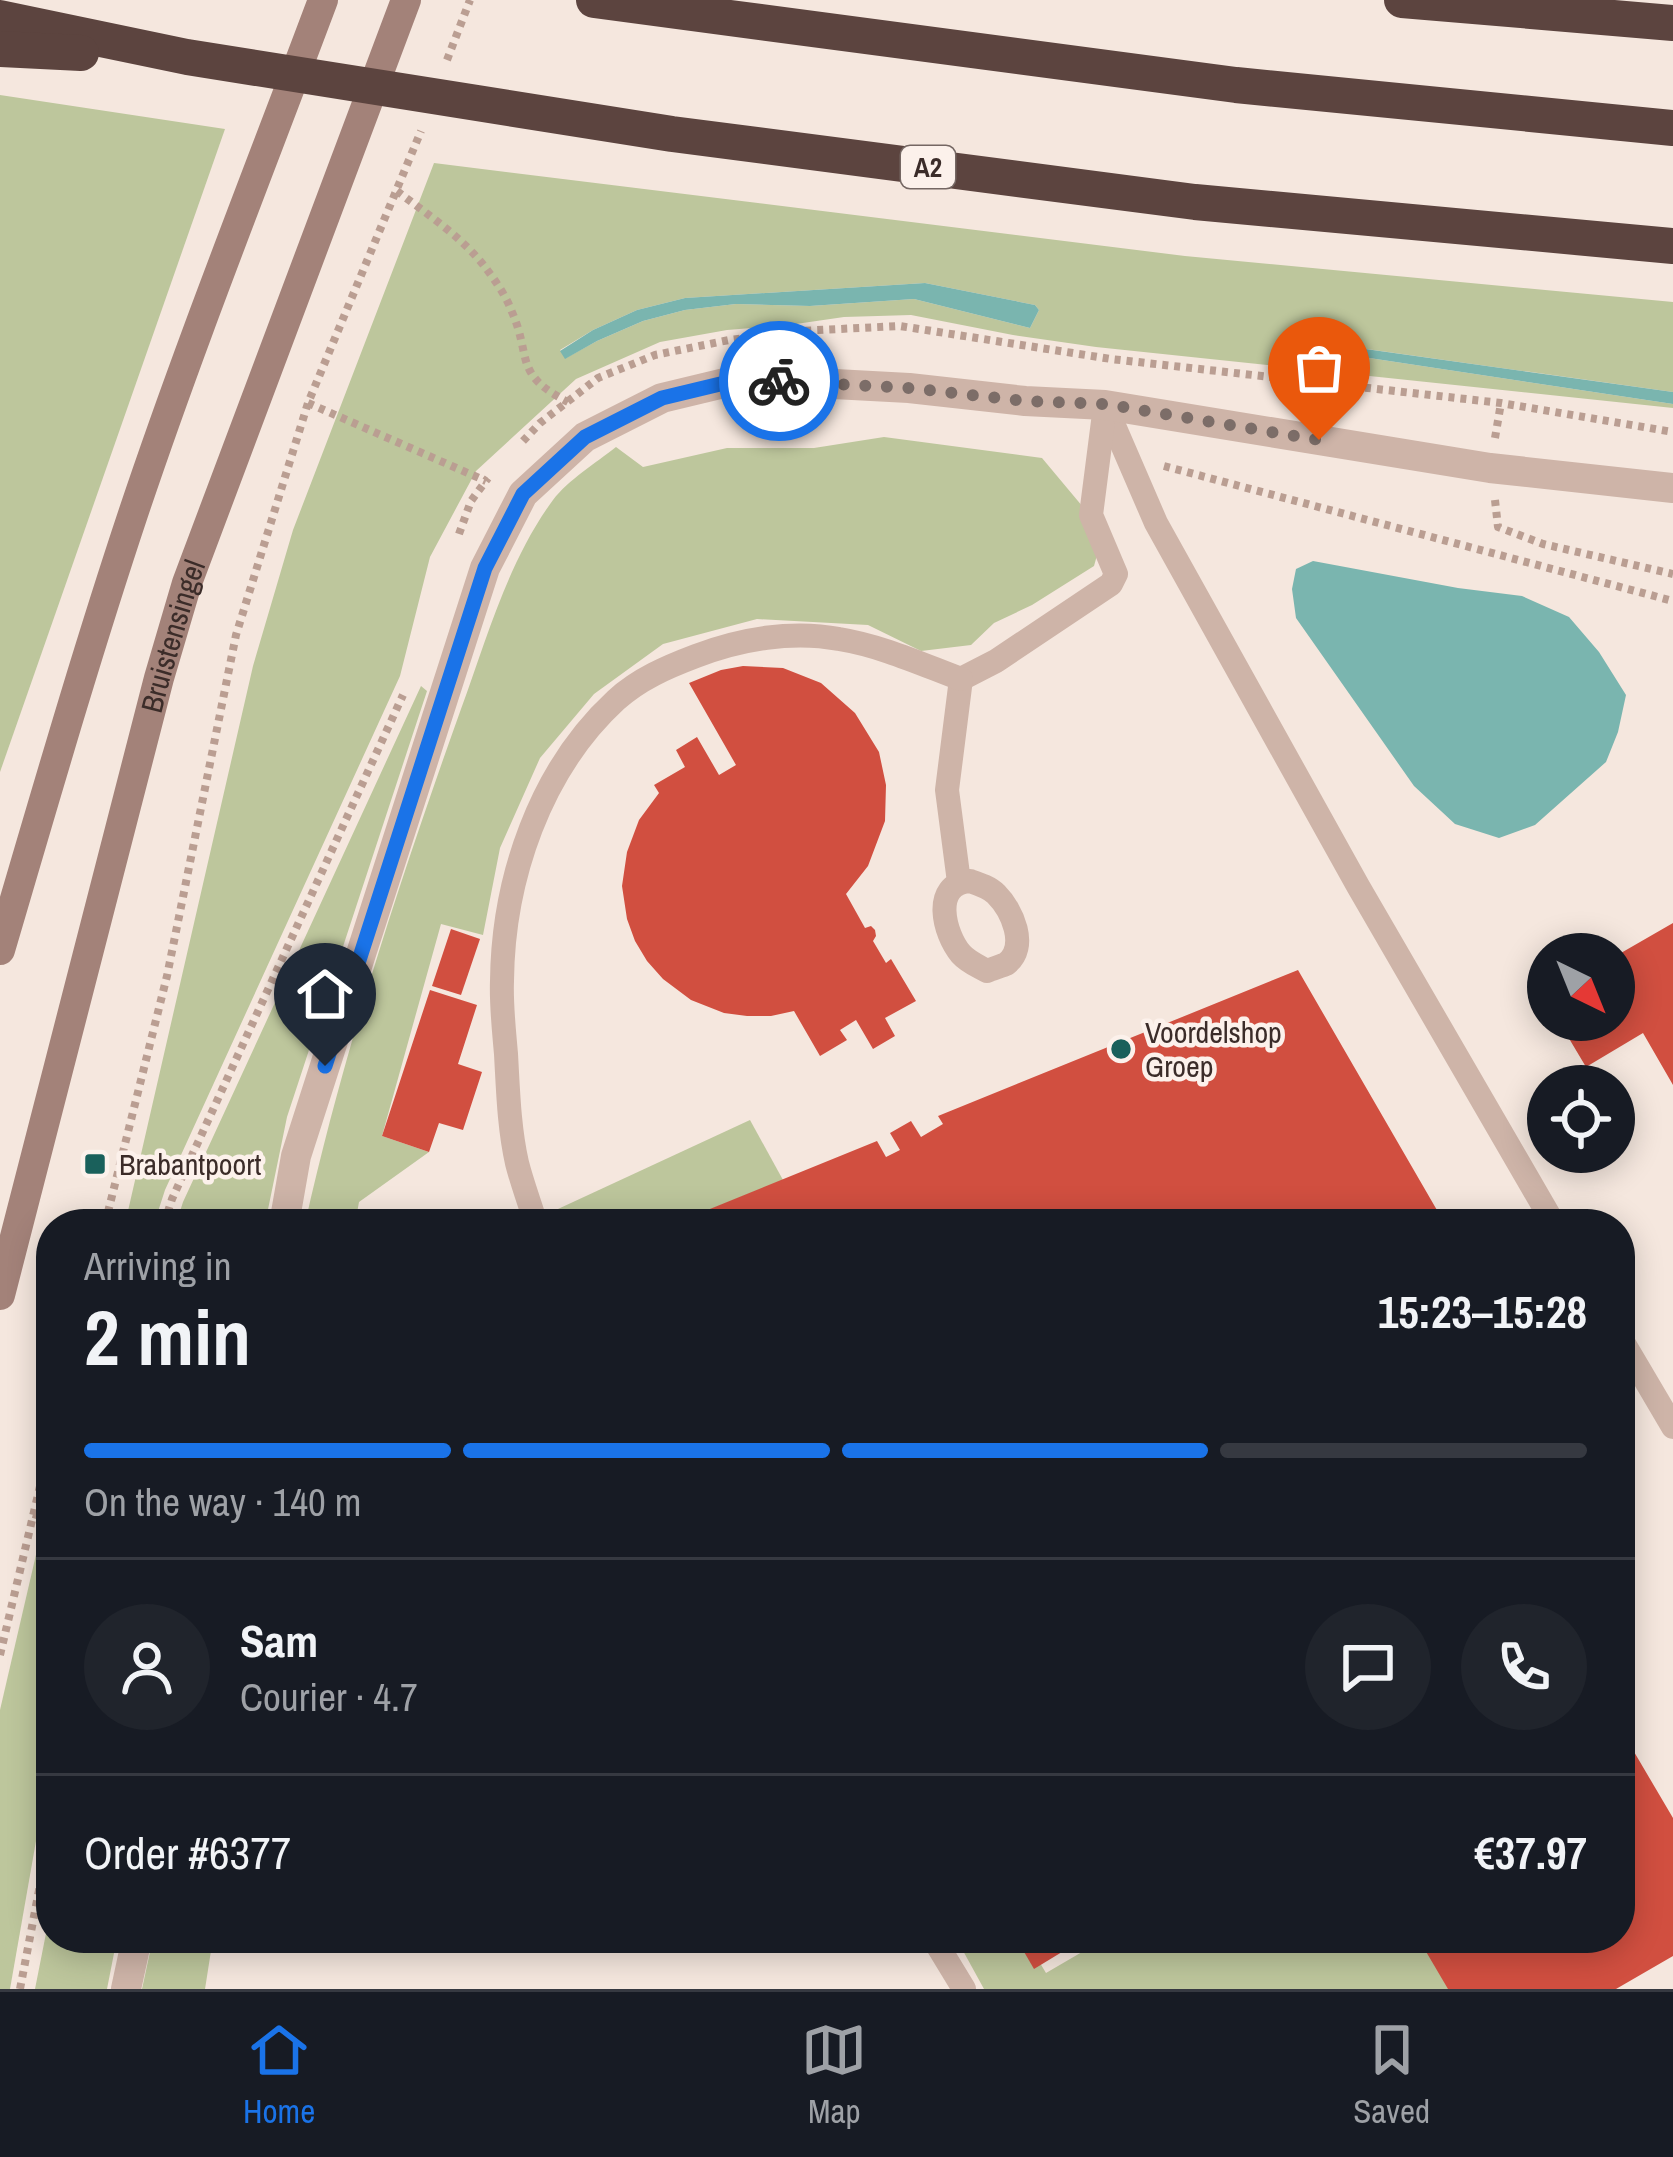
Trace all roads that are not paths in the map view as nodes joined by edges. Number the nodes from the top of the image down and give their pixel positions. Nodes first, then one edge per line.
1 (322, 0) edge
2 (406, 0) edge
3 (594, 0) edge
4 (1402, 0) edge
5 (0, 18) edge
6 (1673, 22) edge
7 (0, 49) edge
8 (187, 57) junction
9 (1673, 128) edge
10 (1673, 246) edge
11 (1105, 404) junction
12 (1673, 488) edge
13 (961, 680) junction
14 (959, 881) dead end
15 (0, 950) edge
16 (287, 1209) edge
17 (531, 1209) edge
18 (1545, 1209) edge
19 (0, 1295) edge
20 (1635, 1362) edge
21 (1673, 1427) edge
22 (134, 1953) edge
23 (942, 1953) edge
24 (126, 1989) edge
25 (964, 1989) edge

1 - 15 main road
2 - 19 main road, Bruistensingel
3 - 9 highway
4 - 6 highway
5 - 8 highway, A2
7 - 8 highway, A2
8 - 10 highway, A2
11 - 12 street
11 - 13 lane
11 - 16 street
11 - 18 lane
13 - 14 lane
13 - 17 lane
20 - 21 lane
22 - 24 street
23 - 25 lane

